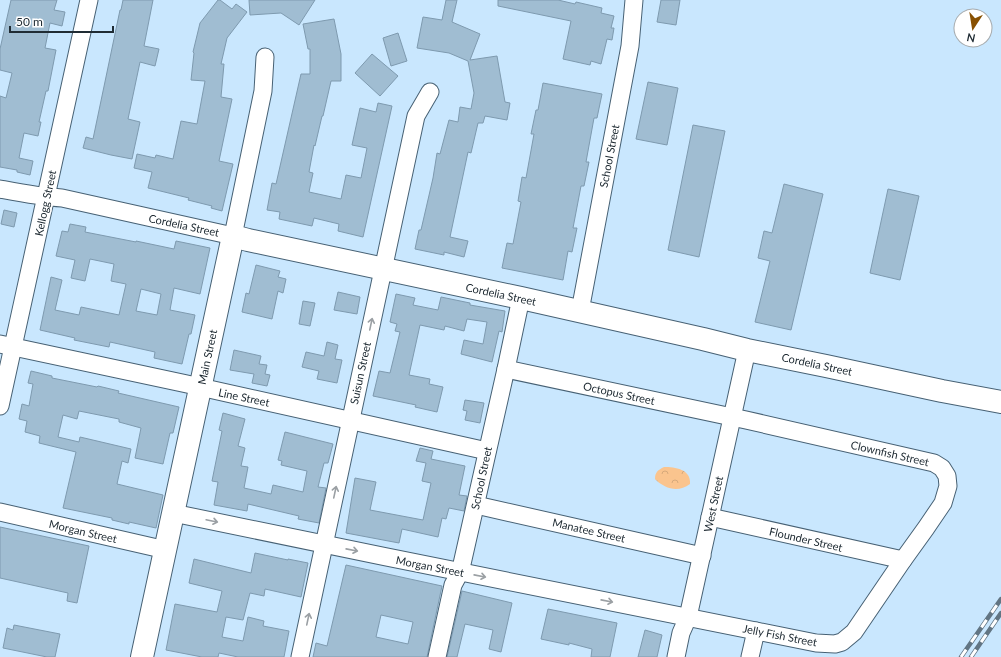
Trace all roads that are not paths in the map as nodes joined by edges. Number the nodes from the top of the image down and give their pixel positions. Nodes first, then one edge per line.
1 (89, 0) edge
2 (634, 0) edge
3 (265, 57) dead end
4 (430, 92) dead end
5 (0, 189) edge
6 (46, 197) junction
7 (233, 236) junction
8 (383, 268) junction
9 (521, 298) junction
10 (580, 311) junction
11 (6, 346) edge
12 (747, 350) junction
13 (506, 369) junction
14 (200, 387) junction
15 (1001, 402) edge
16 (0, 406) edge
17 (732, 418) junction
18 (350, 420) junction
19 (487, 451) junction
20 (476, 505) junction
21 (0, 512) edge
22 (173, 512) junction
23 (710, 517) junction
24 (323, 544) junction
25 (166, 550) junction
26 (702, 556) junction
27 (903, 560) junction
28 (460, 572) junction
29 (688, 617) junction
30 (756, 631) junction
31 (142, 657) edge
32 (300, 657) edge
33 (437, 657) edge
34 (676, 657) edge
35 (750, 657) edge

1 - 6 street, Kellogg Street
2 - 10 street, School Street
3 - 7 street, Main Street
4 - 8 street, Suisun Street
5 - 6 street, Cordelia Street
6 - 7 street, Cordelia Street
6 - 11 street, Kellogg Street
7 - 8 main road, Cordelia Street
7 - 14 main road, Main Street
8 - 9 main road, Cordelia Street
18 -> 8 street, Suisun Street
9 - 10 main road, Cordelia Street
9 - 13 street, School Street
10 - 12 main road, Cordelia Street
11 - 14 street, Line Street
11 - 16 street, Kellogg Street
12 - 15 main road, Cordelia Street
12 - 17 street, West Street
13 - 17 street, Octopus Street
13 - 19 street, School Street
14 - 18 street, Line Street
14 - 22 main road, Main Street
17 - 23 street, West Street
17 - 27 street, Clownfish Street
18 - 19 street, Line Street
24 -> 18 street, Suisun Street
19 - 20 street, School Street
20 - 26 street, Manatee Street
20 - 28 street, School Street
21 - 25 street, Morgan Street
22 -> 24 street, Morgan Street
22 - 25 main road, Main Street
23 - 26 street, West Street
23 - 27 street, Flounder Street
24 -> 28 street, Morgan Street
32 -> 24 street, Suisun Street
25 - 31 main road, Main Street
26 - 29 street, West Street
27 - 30 street, Jelly Fish Street
28 -> 29 street, Morgan Street
28 - 33 street, School Street
29 - 30 street, Jelly Fish Street
29 - 34 street, West Street
30 - 35 street

